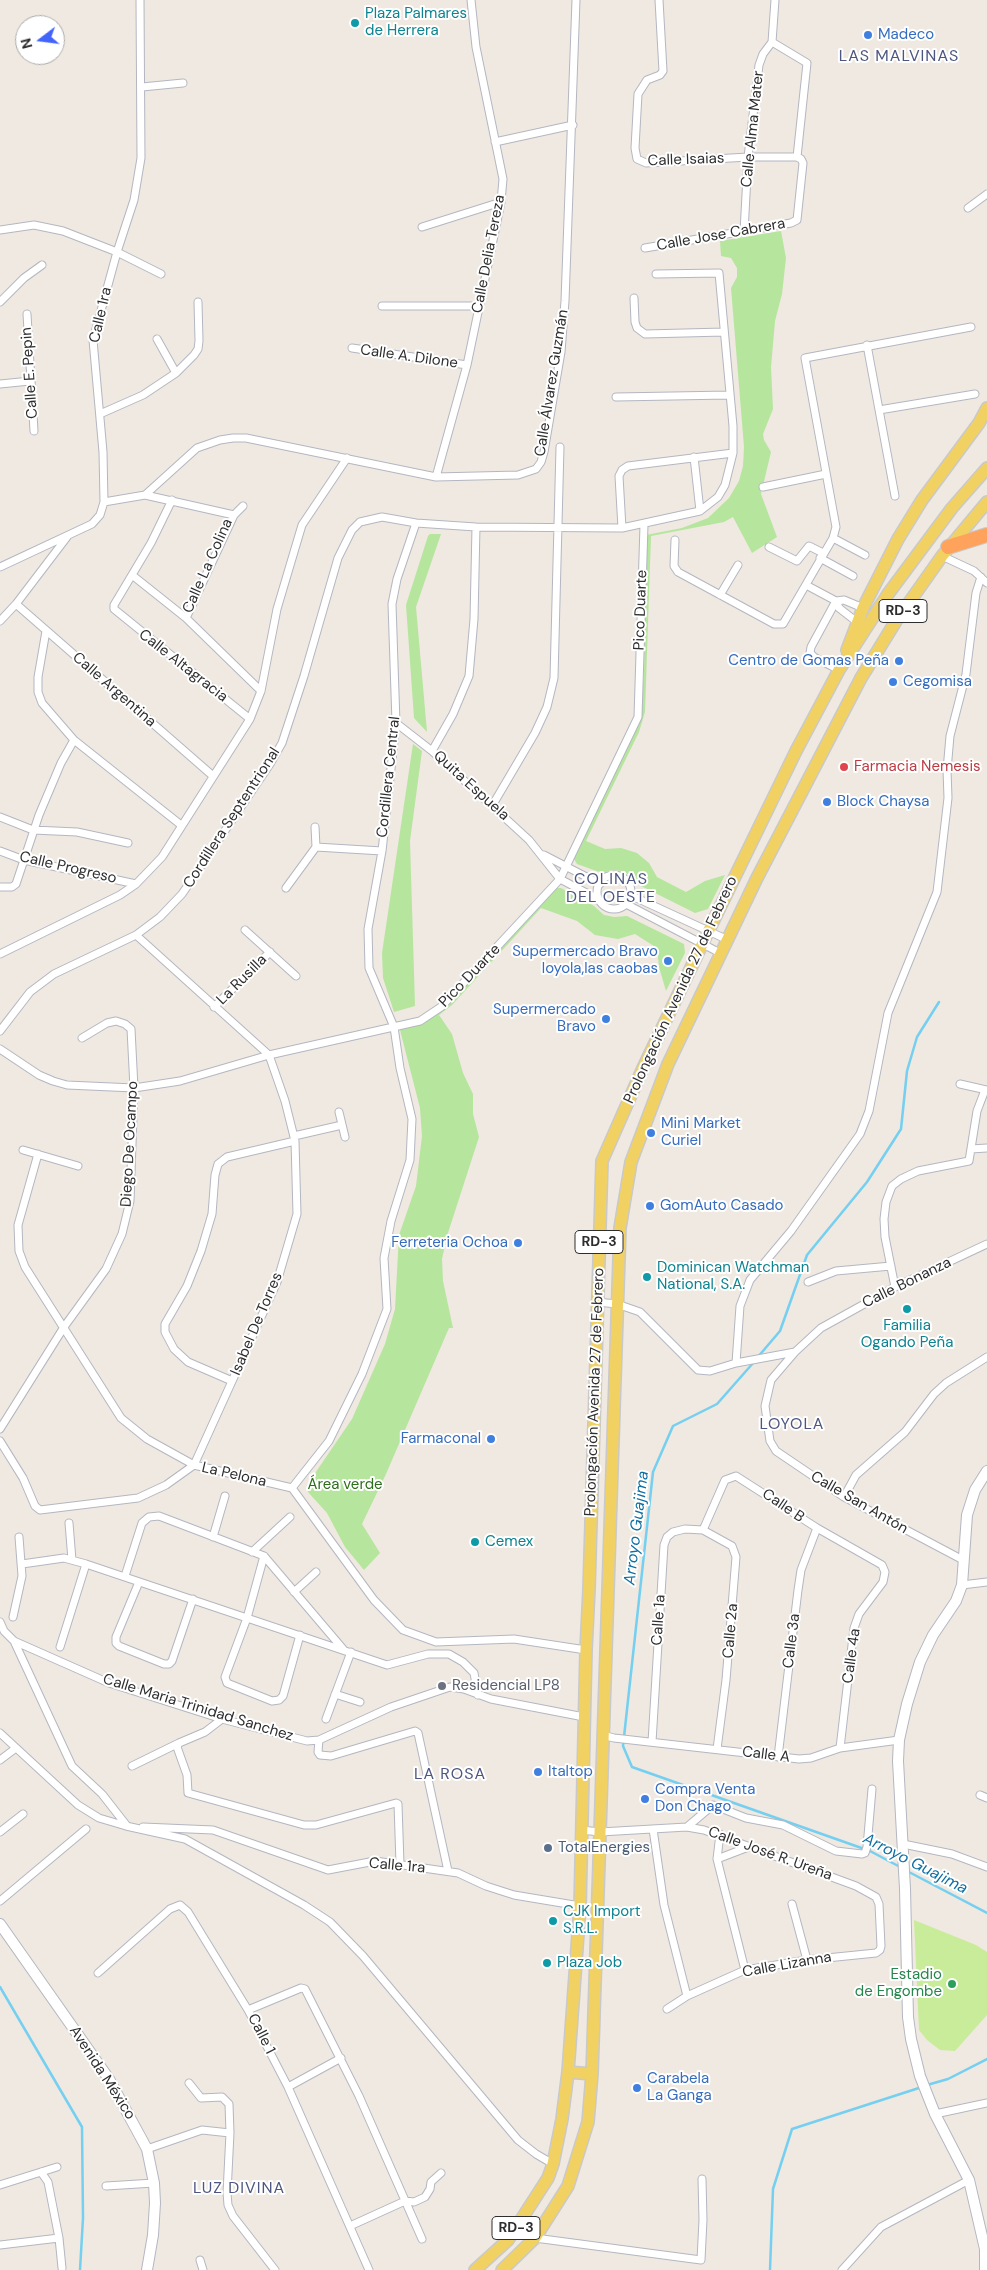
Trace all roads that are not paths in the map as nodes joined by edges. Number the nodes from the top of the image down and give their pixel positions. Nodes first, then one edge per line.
1 (140, 0) edge
2 (472, 0) edge
3 (576, 0) edge
4 (659, 0) edge
5 (775, 0) edge
6 (772, 42) junction
7 (182, 82) dead end
8 (142, 86) junction
9 (573, 125) junction
10 (495, 142) junction
11 (797, 156) junction
12 (748, 157) junction
13 (987, 194) edge
14 (502, 202) junction
15 (968, 208) dead end
16 (422, 226) dead end
17 (0, 230) edge
18 (744, 232) junction
19 (645, 248) dead end
20 (116, 252) junction
21 (42, 266) dead end
22 (161, 274) dead end
23 (656, 274) dead end
24 (634, 298) dead end
25 (0, 302) edge
26 (198, 302) dead end
27 (382, 306) dead end
28 (479, 306) junction
29 (27, 314) dead end
30 (971, 327) dead end
31 (724, 332) junction
32 (157, 339) dead end
33 (867, 345) junction
34 (352, 348) dead end
35 (467, 365) junction
36 (176, 373) junction
37 (30, 381) junction
38 (0, 384) edge
39 (975, 394) dead end
40 (729, 395) junction
41 (616, 397) dead end
42 (987, 408) edge
43 (879, 410) junction
44 (100, 414) junction
45 (34, 431) dead end
46 (560, 447) dead end
47 (733, 453) junction
48 (694, 457) junction
49 (347, 458) junction
50 (987, 468) edge
51 (826, 474) junction
52 (436, 477) junction
53 (763, 487) dead end
54 (145, 495) junction
55 (895, 496) dead end
56 (172, 500) junction
57 (104, 502) junction
58 (987, 502) edge
59 (243, 506) dead end
60 (700, 511) junction
61 (234, 515) junction
62 (416, 523) junction
63 (644, 525) junction
64 (476, 527) junction
65 (558, 528) junction
66 (622, 528) junction
67 (68, 535) junction
68 (987, 535) edge
69 (832, 538) junction
70 (675, 540) dead end
71 (769, 547) dead end
72 (945, 551) junction
73 (822, 555) junction
74 (865, 555) dead end
75 (738, 565) dead end
76 (0, 567) edge
77 (132, 575) junction
78 (853, 576) dead end
79 (984, 580) edge
80 (806, 585) junction
81 (720, 595) junction
82 (836, 601) junction
83 (16, 604) junction
84 (863, 608) junction
85 (186, 618) junction
86 (0, 621) edge
87 (857, 622) junction
88 (46, 631) junction
89 (839, 670) junction
90 (261, 691) junction
91 (250, 719) junction
92 (396, 723) junction
93 (74, 740) junction
94 (432, 751) junction
95 (213, 776) junction
96 (492, 806) junction
97 (0, 817) edge
98 (181, 826) junction
99 (315, 827) dead end
100 (33, 830) junction
101 (128, 843) dead end
102 (316, 847) junction
103 (0, 851) edge
104 (382, 851) junction
105 (541, 854) junction
106 (24, 860) junction
107 (566, 866) junction
108 (560, 879) junction
109 (136, 884) junction
110 (600, 884) junction
111 (0, 888) edge
112 (286, 888) dead end
113 (630, 895) junction
114 (598, 899) junction
115 (626, 904) junction
116 (246, 930) dead end
117 (709, 930) junction
118 (136, 935) junction
119 (728, 940) junction
120 (702, 944) junction
121 (270, 952) junction
122 (0, 954) edge
123 (722, 954) junction
124 (296, 976) dead end
125 (214, 1007) junction
126 (394, 1027) junction
127 (0, 1031) edge
128 (82, 1038) dead end
129 (0, 1049) edge
130 (269, 1056) junction
131 (960, 1084) dead end
132 (134, 1088) junction
133 (986, 1090) edge
134 (339, 1112) dead end
135 (342, 1125) junction
136 (345, 1137) dead end
137 (294, 1138) junction
138 (987, 1148) edge
139 (971, 1149) junction
140 (23, 1150) dead end
141 (38, 1154) junction
142 (78, 1166) dead end
143 (987, 1244) edge
144 (891, 1266) junction
145 (808, 1282) dead end
146 (895, 1287) junction
147 (597, 1302) junction
148 (617, 1304) junction
149 (64, 1327) junction
150 (795, 1352) junction
151 (987, 1357) edge
152 (736, 1363) junction
153 (232, 1381) junction
154 (0, 1429) edge
155 (0, 1440) edge
156 (194, 1465) junction
157 (987, 1471) edge
158 (292, 1488) junction
159 (225, 1496) dead end
160 (844, 1497) junction
161 (290, 1518) dead end
162 (69, 1523) dead end
163 (817, 1528) junction
164 (703, 1530) junction
165 (20, 1537) dead end
166 (213, 1537) junction
167 (252, 1552) junction
168 (264, 1556) junction
169 (72, 1560) junction
170 (963, 1560) junction
171 (22, 1564) junction
172 (86, 1564) junction
173 (316, 1572) dead end
174 (885, 1572) joint
175 (125, 1576) junction
176 (139, 1582) junction
177 (987, 1582) edge
178 (962, 1585) junction
179 (589, 1588) junction
180 (609, 1589) junction
181 (294, 1592) junction
182 (193, 1599) junction
183 (13, 1617) dead end
184 (247, 1618) junction
185 (0, 1622) edge
186 (300, 1635) junction
187 (14, 1641) junction
188 (60, 1647) dead end
189 (586, 1650) junction
190 (347, 1651) junction
191 (335, 1694) junction
192 (478, 1695) junction
193 (360, 1702) dead end
194 (584, 1717) junction
195 (222, 1719) junction
196 (326, 1719) dead end
197 (0, 1733) edge
198 (608, 1736) junction
199 (319, 1740) junction
200 (899, 1740) junction
201 (652, 1742) junction
202 (179, 1743) junction
203 (16, 1748) junction
204 (840, 1748) junction
205 (718, 1749) junction
206 (778, 1757) junction
207 (0, 1760) edge
208 (132, 1766) dead end
209 (872, 1789) dead end
210 (23, 1814) dead end
211 (126, 1826) junction
212 (687, 1827) junction
213 (86, 1829) dead end
214 (653, 1829) junction
215 (582, 1830) junction
216 (0, 1832) edge
217 (600, 1832) junction
218 (720, 1834) junction
219 (903, 1844) junction
220 (751, 1846) junction
221 (717, 1859) junction
222 (400, 1864) junction
223 (987, 1867) edge
224 (448, 1871) junction
225 (0, 1901) edge
226 (792, 1904) dead end
227 (580, 1906) junction
228 (0, 1924) edge
229 (881, 1946) joint
230 (807, 1960) junction
231 (744, 1970) junction
232 (98, 1973) dead end
233 (687, 1996) junction
234 (667, 2009) dead end
235 (248, 2010) junction
236 (341, 2058) junction
237 (568, 2072) junction
238 (592, 2074) junction
239 (189, 2083) dead end
240 (288, 2087) junction
241 (987, 2103) edge
242 (935, 2114) junction
243 (230, 2133) junction
244 (147, 2149) junction
245 (553, 2164) junction
246 (57, 2167) dead end
247 (41, 2172) junction
248 (441, 2173) dead end
249 (702, 2179) dead end
250 (969, 2180) junction
251 (154, 2183) junction
252 (0, 2185) edge
253 (106, 2186) dead end
254 (405, 2201) junction
255 (350, 2226) junction
256 (59, 2238) junction
257 (535, 2238) junction
258 (422, 2239) dead end
259 (0, 2245) edge
260 (200, 2260) dead end
261 (62, 2268) dead end
262 (147, 2270) edge
263 (203, 2270) edge
264 (274, 2270) edge
265 (369, 2270) edge
266 (475, 2270) edge
267 (502, 2270) edge
268 (842, 2270) edge
269 (985, 2270) edge

1 - 8 street, Calle 1ra
2 - 10 street, Calle Delia Tereza
3 - 9 street, Calle Álvarez Guzmán
4 - 12 street, Calle Isaias
5 - 6 street, Calle Alma Mater
6 - 11 street
6 - 12 street, Calle Alma Mater
7 - 8 street
8 - 20 street, Calle 1ra
9 - 10 street
9 - 52 street, Calle Álvarez Guzmán
10 - 14 street, Calle Delia Tereza
11 - 12 street, Calle Isaias
11 - 18 street, Calle Jose Cabrera
12 - 18 street, Calle Alma Mater
13 - 15 street
14 - 16 street
14 - 28 street, Calle Delia Tereza
17 - 20 street
18 - 19 street, Calle Jose Cabrera
20 - 22 street
20 - 44 street, Calle 1ra
21 - 25 street
23 - 31 street
24 - 31 street
26 - 36 street
27 - 28 street
28 - 35 street, Calle Delia Tereza
29 - 37 street, Calle E. Pepin
30 - 33 street
31 - 40 street
32 - 36 street
33 - 43 street
33 - 51 street
34 - 35 street, Calle A. Dilone
35 - 52 street, Calle Delia Tereza
36 - 44 street
37 - 38 street
37 - 45 street, Calle E. Pepin
39 - 43 street
40 - 41 street
40 - 47 street
42 - 84 main road
43 - 55 street
44 - 57 street, Calle 1ra
46 - 65 street
47 - 48 street
47 - 60 street
48 - 60 street
48 - 66 street
49 - 52 street, Calle Álvarez Guzmán
49 - 54 street, Calle Álvarez Guzmán
49 - 90 street
50 - 89 main road, Prolongación Avenida 27 de Febrero / RD-3
51 - 53 street
51 - 69 street
54 - 56 street, Calle La Colina
54 - 57 street
56 - 61 street, Calle La Colina
56 - 77 street
57 - 67 street
58 - 72 main road, Prolongación Avenida 27 de Febrero / RD-3
59 - 61 street
60 - 63 street, Cordillera Septentrional
61 - 85 street, Calle La Colina
62 - 64 street, Cordillera Septentrional
62 - 92 street, Cordillera Central
62 - 118 street, Cordillera Septentrional
63 - 66 street, Cordillera Septentrional
63 - 107 street, Pico Duarte
64 - 65 street, Cordillera Septentrional
64 - 94 street
65 - 66 street, Cordillera Septentrional
65 - 96 street
67 - 76 street
67 - 83 street
68 - 72 highway
69 - 73 street
69 - 74 street
70 - 81 street
71 - 73 street
72 - 79 street
72 - 119 main road, Prolongación Avenida 27 de Febrero / RD-3
73 - 78 street
73 - 80 street
75 - 81 street
77 - 85 street
77 - 91 street, Calle Altagracia
79 - 152 street
80 - 81 street
80 - 82 street
82 - 84 street
82 - 87 street
82 - 89 street
83 - 86 street
83 - 88 street, Calle Argentina
84 - 87 main road
85 - 90 street
87 - 89 main road
88 - 93 street
88 - 95 street, Calle Argentina
89 - 117 main road, Prolongación Avenida 27 de Febrero / RD-3
90 - 91 street
91 - 95 street
92 - 94 street, Quita Espuela
92 - 104 street, Cordillera Central
93 - 98 street
93 - 100 street
94 - 96 street, Quita Espuela
95 - 98 street
96 - 105 street, Quita Espuela
97 - 100 street
98 - 109 street
99 - 102 street
100 - 101 street
100 - 106 street
102 - 104 street
102 - 112 street
103 - 106 street, Calle Progreso
104 - 126 street, Cordillera Central
105 - 107 street
105 - 108 street
106 - 109 street, Calle Progreso
106 - 111 street
107 - 108 street, Pico Duarte
107 - 110 street
108 - 114 street
108 - 126 street, Pico Duarte
109 - 122 street
110 - 113 street
110 - 114 street
113 - 115 street
113 - 117 street
114 - 115 street
115 - 120 street
116 - 121 street, La Rusilla
117 - 119 street
117 - 120 main road, Prolongación Avenida 27 de Febrero / RD-3
118 - 125 street, Isabel De Torres
118 - 127 street, Cordillera Septentrional
119 - 123 main road, Prolongación Avenida 27 de Febrero / RD-3
120 - 123 street
120 - 147 main road, Prolongación Avenida 27 de Febrero / RD-3
121 - 124 street, La Rusilla
121 - 125 street, La Rusilla
123 - 148 main road, Prolongación Avenida 27 de Febrero / RD-3
125 - 130 street, Isabel De Torres
126 - 130 street, Pico Duarte
126 - 158 street, Cordillera Central
128 - 132 street, Diego De Ocampo
129 - 132 street, Pico Duarte
130 - 132 street, Pico Duarte
130 - 137 street, Isabel De Torres
131 - 133 street
132 - 149 street, Diego De Ocampo
133 - 139 street
134 - 135 street
135 - 136 street
135 - 137 street
137 - 153 street, Isabel De Torres
137 - 153 street
138 - 139 street
139 - 144 street
140 - 141 street
141 - 142 street
141 - 149 street, La Pelona
143 - 146 street, Calle Bonanza
144 - 145 street
144 - 146 street
146 - 150 street, Calle Bonanza
147 - 148 street
147 - 179 main road, Prolongación Avenida 27 de Febrero / RD-3
148 - 152 street
148 - 180 main road, Prolongación Avenida 27 de Febrero / RD-3
149 - 154 street, Diego De Ocampo
149 - 156 street, La Pelona
150 - 152 street
150 - 160 street, Calle San Antón
151 - 160 street
153 - 156 street, Isabel De Torres
155 - 156 street
156 - 158 street, La Pelona
157 - 170 street
158 - 189 street
159 - 166 street
160 - 170 street, Calle San Antón
161 - 167 street
162 - 169 street
163 - 164 street, Calle B
163 - 174 street, Calle B
163 - 206 street, Calle 3a
164 - 201 street, Calle 1a
164 - 205 street, Calle 2a
165 - 171 street
166 - 167 street
166 - 175 street
167 - 168 street
168 - 181 street
168 - 184 street
169 - 171 street
169 - 172 street
170 - 178 street
171 - 183 street
172 - 175 street
172 - 188 street
173 - 181 street
174 - 204 street, Calle 4a
175 - 176 street
176 - 182 street
176 - 182 street
177 - 178 street
178 - 200 street
179 - 180 main road
179 - 189 main road, Prolongación Avenida 27 de Febrero / RD-3
180 - 198 main road, Prolongación Avenida 27 de Febrero / RD-3
181 - 190 street
182 - 184 street
184 - 186 street
184 - 186 street
185 - 187 street
186 - 190 street
187 - 195 street, Calle Maria Trinidad Sanchez
187 - 211 street
189 - 194 main road, Prolongación Avenida 27 de Febrero / RD-3
190 - 191 street
190 - 192 street
191 - 193 street
191 - 196 street
192 - 194 street, Calle Maria Trinidad Sanchez
192 - 199 street, Calle Maria Trinidad Sanchez
194 - 215 main road, Prolongación Avenida 27 de Febrero / RD-3
195 - 199 street, Calle Maria Trinidad Sanchez
195 - 202 street
197 - 203 street
198 - 201 street, Calle A
198 - 217 main road, Prolongación Avenida 27 de Febrero / RD-3
199 - 224 street
200 - 204 street, Calle A
200 - 219 street
201 - 205 street, Calle A
202 - 208 street
202 - 222 street
203 - 207 street
203 - 211 street
204 - 206 street, Calle A
205 - 206 street, Calle A
209 - 212 street
210 - 216 street
211 - 222 street, Calle 1ra
211 - 245 street
212 - 214 street, Calle José R. Ureña
212 - 218 street, Calle José R. Ureña
213 - 225 street
214 - 217 street, Calle José R. Ureña
214 - 233 street
215 - 217 street, Calle José R. Ureña
215 - 227 main road, Prolongación Avenida 27 de Febrero / RD-3
217 - 238 main road, Prolongación Avenida 27 de Febrero / RD-3
218 - 220 street, Calle José R. Ureña
218 - 221 street
219 - 223 street
219 - 242 street
220 - 221 street
220 - 229 street, Calle José R. Ureña
221 - 231 street
222 - 224 street, Calle 1ra
224 - 227 street, Calle 1ra
226 - 230 street
227 - 237 main road, Prolongación Avenida 27 de Febrero / RD-3
228 - 244 street, Avenida México
229 - 230 street, Calle Lizanna
230 - 231 street, Calle Lizanna
231 - 233 street, Calle Lizanna
232 - 235 street, Calle 1
233 - 234 street, Calle Lizanna
235 - 236 street
235 - 240 street, Calle 1
236 - 240 street
236 - 254 street
237 - 238 main road
237 - 245 main road, Prolongación Avenida 27 de Febrero / RD-3
238 - 257 main road, Prolongación Avenida 27 de Febrero / RD-3
239 - 243 street
240 - 255 street, Calle 1
241 - 242 street
242 - 250 street
243 - 244 street
243 - 264 street
244 - 251 street, Avenida México
245 - 266 main road, Prolongación Avenida 27 de Febrero / RD-3
246 - 247 street
247 - 252 street
247 - 256 street
248 - 254 street
249 - 257 street
250 - 268 street
250 - 269 street
251 - 253 street
251 - 262 street, Avenida México
254 - 255 street
254 - 258 street
255 - 265 street, Calle 1
256 - 259 street
256 - 261 street
257 - 267 main road, Prolongación Avenida 27 de Febrero / RD-3
260 - 263 street

